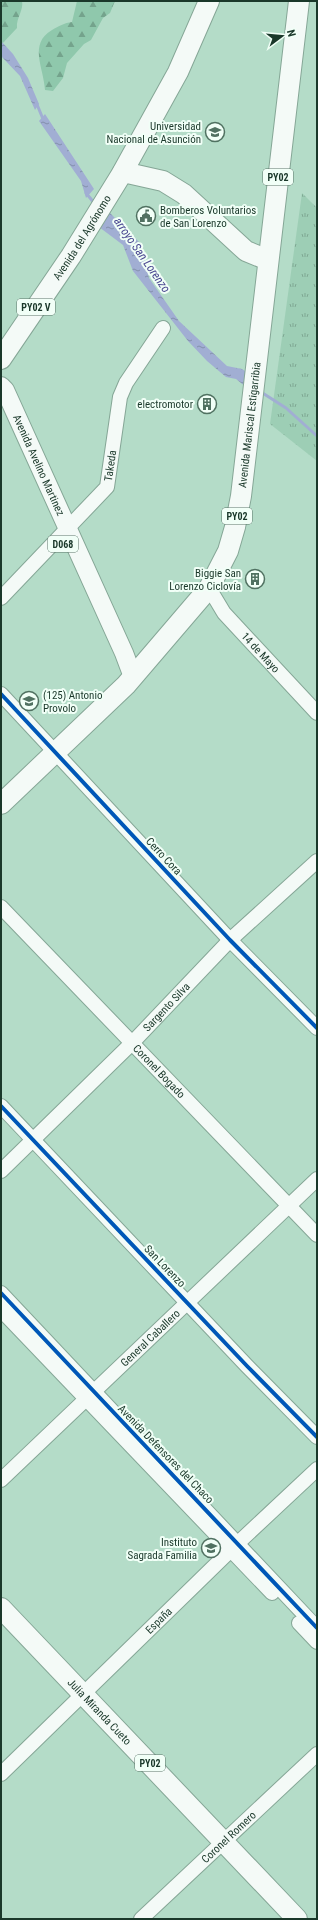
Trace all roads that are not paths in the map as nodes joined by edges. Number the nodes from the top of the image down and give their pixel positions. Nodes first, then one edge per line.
1 (209, 1) edge
2 (299, 1) edge
3 (122, 174) junction
4 (268, 260) junction
5 (163, 328) dead end
6 (1, 359) edge
7 (1, 386) edge
8 (1, 402) edge
9 (64, 533) junction
10 (209, 588) junction
11 (1, 598) edge
12 (130, 681) junction
13 (1, 694) edge
14 (317, 713) edge
15 (55, 753) junction
16 (1, 804) edge
17 (317, 861) edge
18 (1, 907) edge
19 (230, 940) junction
20 (317, 1028) edge
21 (132, 1042) junction
22 (1, 1106) edge
23 (33, 1140) junction
24 (1, 1171) edge
25 (317, 1179) edge
26 (290, 1206) junction
27 (317, 1235) edge
28 (1, 1293) edge
29 (188, 1303) junction
30 (1, 1310) edge
31 (90, 1395) junction
32 (317, 1437) edge
33 (317, 1469) edge
34 (1, 1480) edge
35 (235, 1547) junction
36 (1, 1608) edge
37 (317, 1628) edge
38 (317, 1642) edge
39 (84, 1694) junction
40 (317, 1754) edge
41 (1, 1774) edge
42 (223, 1841) junction
43 (141, 1919) edge
44 (297, 1919) edge

1 - 3 highway, Avenida del Agrónomo
2 - 4 highway, PY02
3 - 4 highway
3 - 6 highway, Avenida del Agrónomo / PY02 V
4 - 10 highway, Avenida Mariscal Estigarribia / PY02
5 - 9 street, Takeda
7 - 9 main road, Avenida Avelino Martinez / D068
8 - 9 main road, Avenida Avelino Martinez / D068
9 - 11 street, Takeda
9 - 12 main road, Avenida Avelino Martinez / D068
10 - 12 highway, PY02
10 - 14 street, 14 de Mayo
12 - 15 highway, PY02
13 - 15 street, Cerro Cora
15 - 16 highway, PY02
15 - 19 street, Cerro Cora
17 - 19 street, Sargento Silva
18 - 21 street, Coronel Bogado
19 - 20 street, Cerro Cora
19 - 21 street, Sargento Silva
21 - 23 street, Sargento Silva
21 - 26 street, Coronel Bogado
22 - 23 street, San Lorenzo
23 - 24 street, Sargento Silva
23 - 29 street, San Lorenzo
25 - 26 street, General Caballero
26 - 27 street, Coronel Bogado
26 - 29 street, General Caballero
28 - 31 street, Avenida Defensores del Chaco
29 - 31 street, General Caballero
29 - 32 street, San Lorenzo
30 - 31 street, Avenida Defensores del Chaco
31 - 34 street, General Caballero
31 - 35 street, Avenida Defensores del Chaco
33 - 35 street, España
35 - 37 street, Avenida Defensores del Chaco
35 - 38 street, Avenida Defensores del Chaco
35 - 39 street, España
36 - 39 highway, Julia Miranda Cueto / PY02
39 - 41 street, España
39 - 42 highway, Julia Miranda Cueto / PY02
40 - 42 street, Coronel Romero
42 - 43 street, Coronel Romero
42 - 44 highway, Julia Miranda Cueto / PY02

